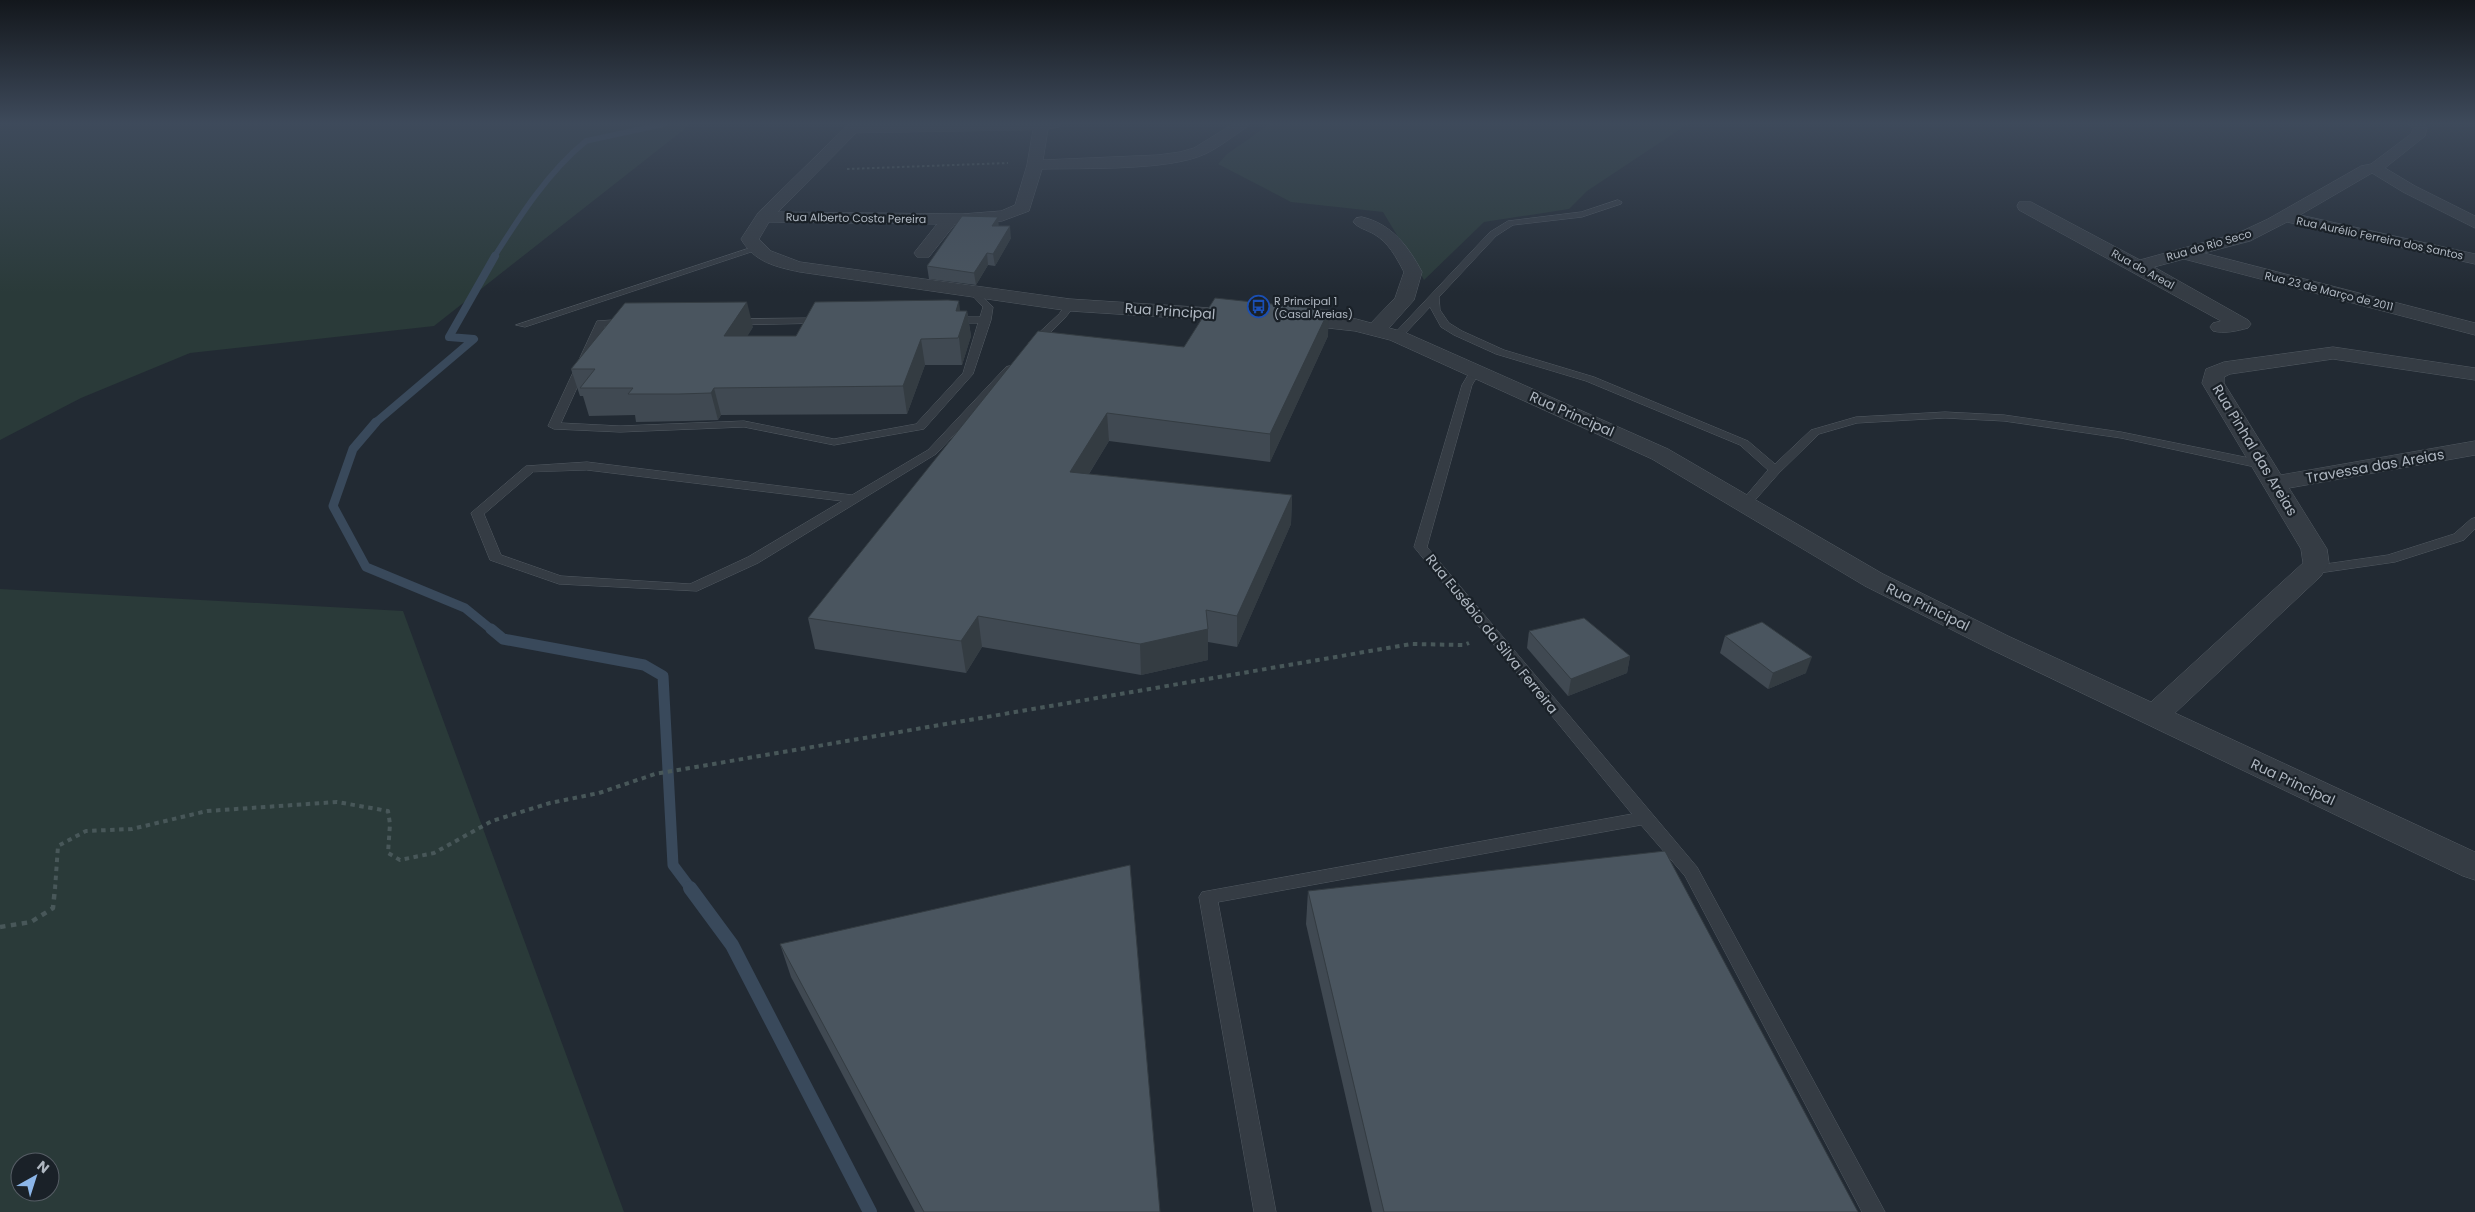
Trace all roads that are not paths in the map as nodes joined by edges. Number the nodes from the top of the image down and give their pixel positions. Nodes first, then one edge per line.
1 (799, 181) edge
2 (1030, 181) edge
3 (2347, 181) edge
4 (2398, 181) edge
5 (1618, 202) dead end
6 (2025, 206) dead end
7 (764, 217) junction
8 (2286, 217) junction
9 (949, 220) junction
10 (1362, 222) dead end
11 (2475, 223) edge
12 (756, 249) junction
13 (923, 253) dead end
14 (2184, 253) junction
15 (2475, 259) edge
16 (2138, 266) junction
17 (975, 293) junction
18 (1434, 296) junction
19 (1070, 305) junction
20 (936, 320) edge
21 (986, 320) junction
22 (838, 321) edge
23 (641, 322) edge
24 (720, 322) edge
25 (521, 325) dead end
26 (2220, 327) dead end
27 (2475, 329) edge
28 (1376, 330) junction
29 (1397, 336) junction
30 (1475, 372) junction
31 (2475, 374) edge
32 (2475, 448) edge
33 (1774, 470) junction
34 (2270, 474) junction
35 (855, 499) junction
36 (1745, 504) junction
37 (2475, 522) edge
38 (2312, 570) junction
39 (2154, 716) junction
40 (1644, 818) junction
41 (2475, 866) edge
42 (1265, 1212) edge
43 (1874, 1212) edge

1 - 7 street
2 - 9 street, Rua Alberto Costa Pereira
3 - 8 street, Rua do Rio Seco
4 - 11 street
5 - 18 lane
6 - 16 street, Rua do Areal
7 - 9 street, Rua Alberto Costa Pereira
7 - 12 street
8 - 14 street, Rua do Rio Seco
8 - 15 street, Rua Aurélio Ferreira dos Santos
9 - 13 street, Rua Alberto Costa Pereira
10 - 28 street
12 - 17 street, Rua Principal
12 - 25 lane
14 - 16 street, Rua do Rio Seco
14 - 27 street, Rua 23 de Março de 2011
16 - 26 street, Rua do Areal
17 - 19 street, Rua Principal
17 - 21 lane
18 - 29 lane
18 - 33 lane
19 - 28 street, Rua Principal
19 - 35 lane
20 - 21 lane
21 - 23 lane
22 - 24 lane
28 - 29 street, Rua Principal
29 - 30 street, Rua Principal
30 - 36 street, Rua Principal
30 - 40 lane, Rua Eusébio da Silva Ferreira
31 - 34 street, Rua Pinhal das Areias
32 - 34 street, Travessa das Areias
33 - 34 lane
33 - 36 lane
34 - 38 street, Rua Pinhal das Areias
35 - 35 lane
36 - 39 street, Rua Principal
37 - 38 lane
38 - 39 street
39 - 41 street, Rua Principal
40 - 42 lane
40 - 43 lane, Rua Eusébio da Silva Ferreira

